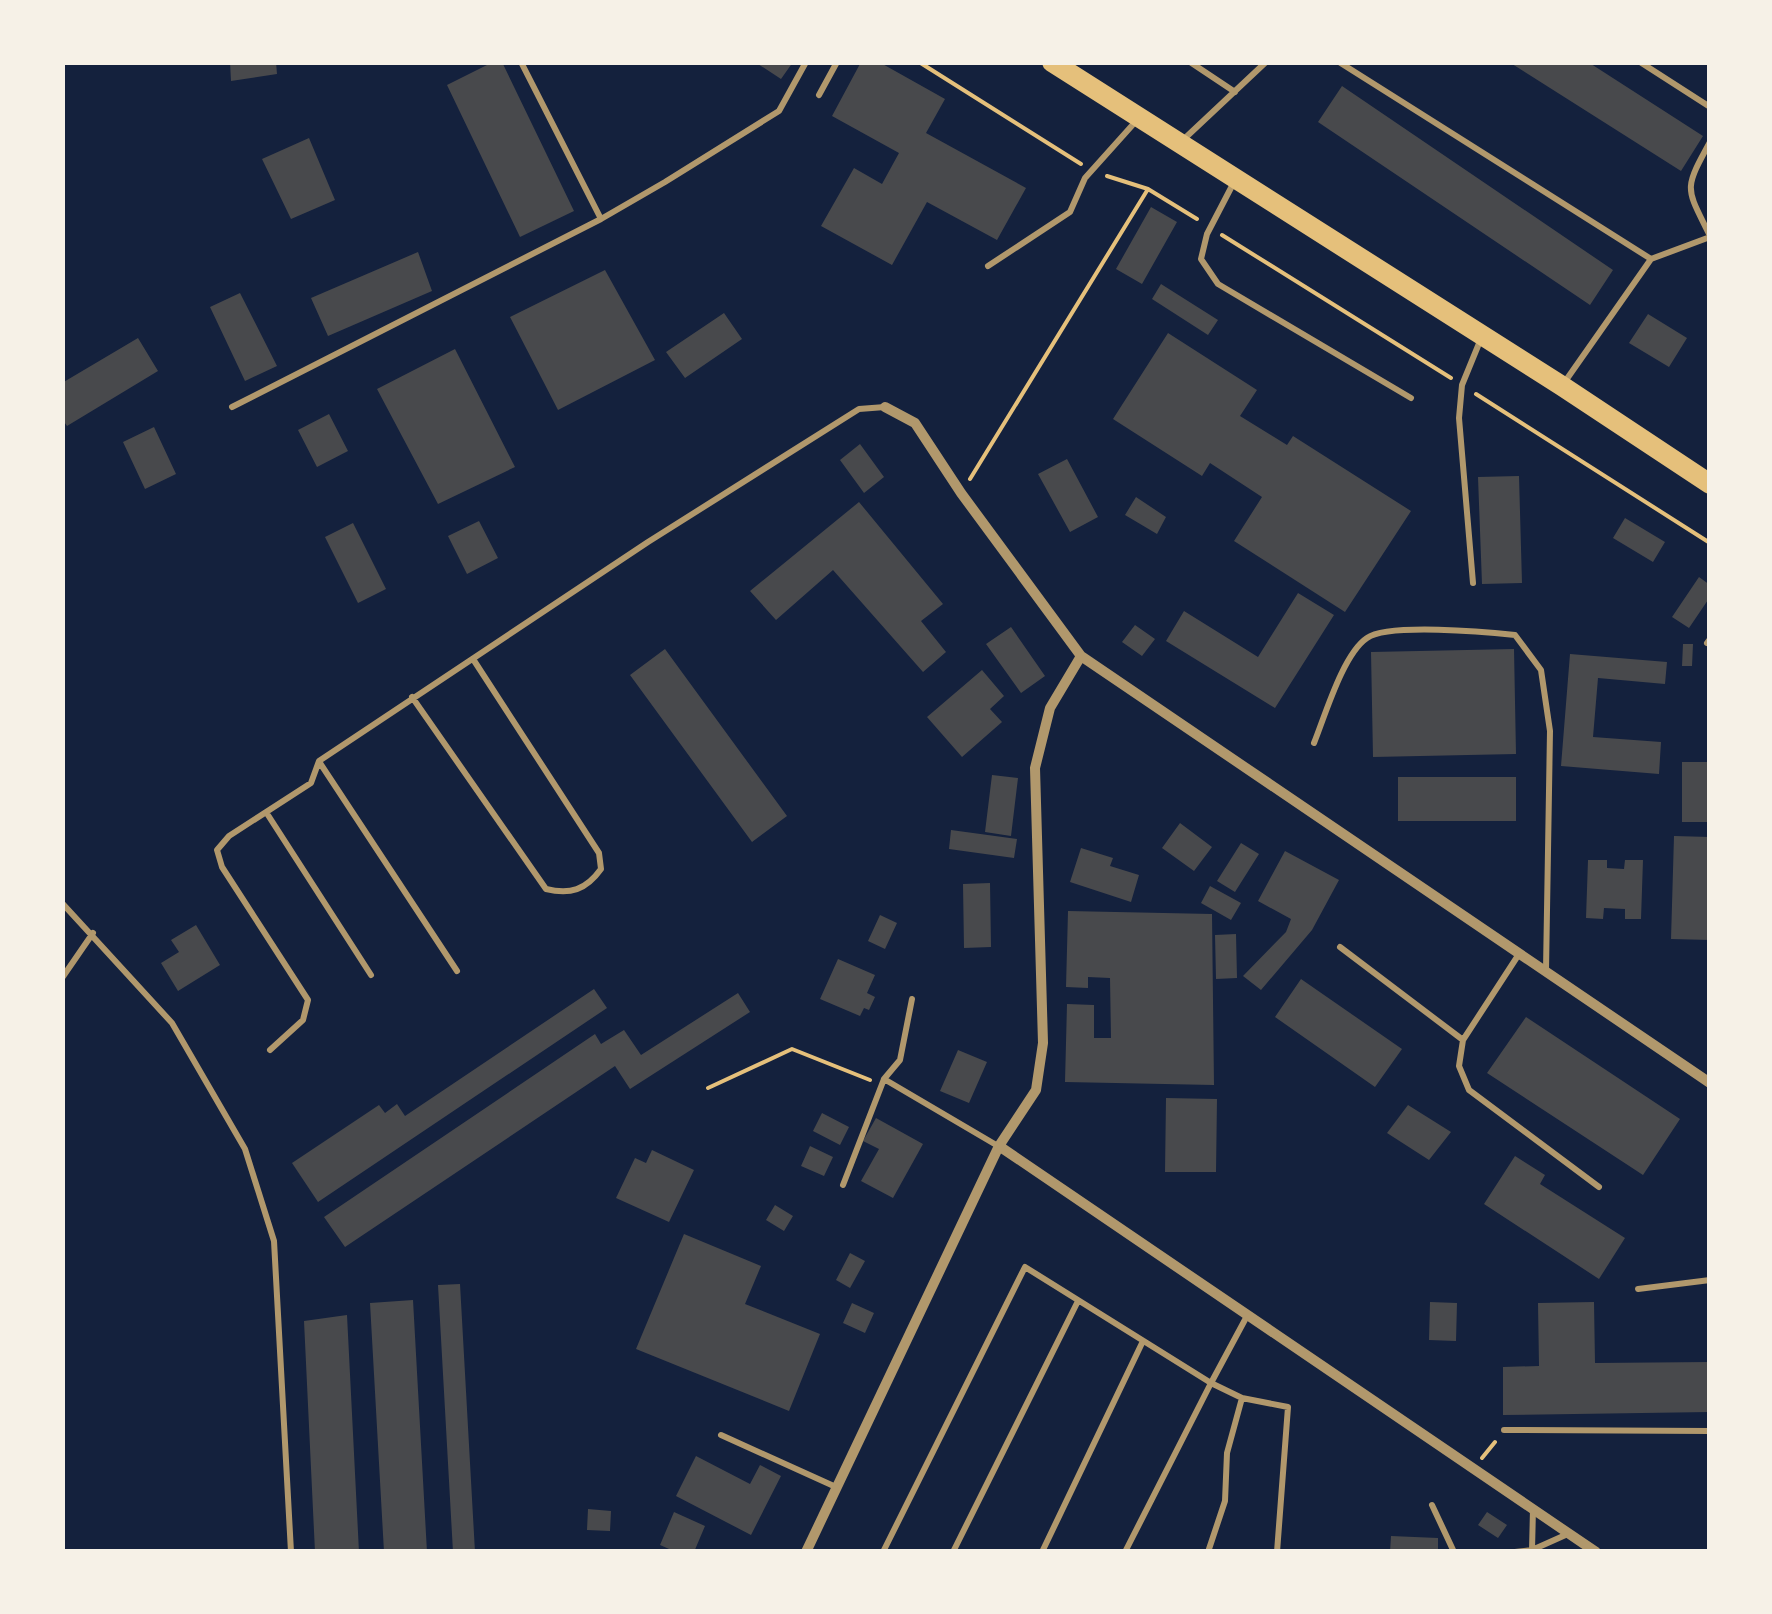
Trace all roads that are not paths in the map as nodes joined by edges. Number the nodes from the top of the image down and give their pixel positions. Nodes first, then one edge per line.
1 (522, 62) edge
2 (806, 62) edge
3 (837, 62) edge
4 (1052, 62) edge
5 (1190, 62) edge
6 (1266, 62) edge
7 (1338, 62) edge
8 (1640, 62) edge
9 (1234, 92) junction
10 (819, 95) dead end
11 (1710, 107) edge
12 (1139, 117) junction
13 (1710, 142) edge
14 (1179, 143) junction
15 (1236, 179) junction
16 (601, 219) junction
17 (1710, 237) edge
18 (1651, 259) junction
19 (988, 266) dead end
20 (1482, 335) junction
21 (1562, 386) junction
22 (1411, 398) dead end
23 (232, 407) dead end
24 (885, 407) joint
25 (1710, 484) edge
26 (1473, 583) dead end
27 (1081, 656) junction
28 (474, 659) junction
29 (412, 697) junction
30 (1314, 743) dead end
31 (319, 762) junction
32 (266, 812) junction
33 (62, 903) edge
34 (93, 933) junction
35 (1340, 947) dead end
36 (1520, 953) junction
37 (457, 971) dead end
38 (1546, 972) junction
39 (371, 975) dead end
40 (62, 978) edge
41 (912, 998) dead end
42 (1463, 1040) junction
43 (270, 1050) dead end
44 (884, 1080) junction
45 (1709, 1082) edge
46 (999, 1146) junction
47 (842, 1185) dead end
48 (1599, 1187) dead end
49 (1710, 1280) edge
50 (1638, 1288) dead end
51 (1078, 1301) junction
52 (1248, 1315) junction
53 (1143, 1340) junction
54 (1211, 1383) junction
55 (1242, 1398) junction
56 (1504, 1430) road end
57 (1710, 1431) edge
58 (720, 1435) dead end
59 (837, 1487) junction
60 (1432, 1505) dead end
61 (1533, 1509) junction
62 (1570, 1533) junction
63 (1532, 1551) edge
64 (291, 1552) edge
65 (806, 1552) edge
66 (883, 1552) edge
67 (954, 1552) edge
68 (1042, 1552) edge
69 (1125, 1552) edge
70 (1208, 1552) edge
71 (1278, 1552) edge
72 (1454, 1552) edge
73 (1514, 1552) edge
74 (1596, 1552) edge

1 - 16 lane
2 - 16 lane
3 - 10 lane
4 - 12 main road
5 - 9 lane
6 - 9 lane
7 - 18 lane
8 - 11 lane
9 - 14 lane
12 - 14 main road
12 - 19 lane
13 - 17 lane
14 - 15 main road
15 - 20 main road
15 - 22 lane
16 - 23 lane
17 - 18 lane
18 - 21 lane
20 - 21 main road
20 - 26 lane
21 - 25 main road
24 - 27 street
24 - 28 lane
27 - 36 street
27 - 46 street
28 - 29 lane
28 - 29 lane
29 - 31 lane
30 - 38 lane
31 - 32 lane
31 - 37 lane
32 - 39 lane
32 - 43 lane
33 - 34 lane
34 - 40 lane
34 - 64 lane
35 - 42 lane
36 - 38 street
36 - 42 lane
38 - 45 street
41 - 44 lane
42 - 48 lane
44 - 46 lane
44 - 47 lane
46 - 52 street
46 - 59 street
49 - 50 lane
51 - 53 lane
51 - 66 lane
51 - 67 lane
52 - 54 lane
52 - 61 street
53 - 54 lane
53 - 68 lane
54 - 55 lane
54 - 69 lane
55 - 70 lane
55 - 71 lane
56 - 57 lane
58 - 59 lane
59 - 65 street
60 - 72 lane
61 - 62 street
61 - 63 lane
62 - 63 lane
62 - 74 street
63 - 73 lane

